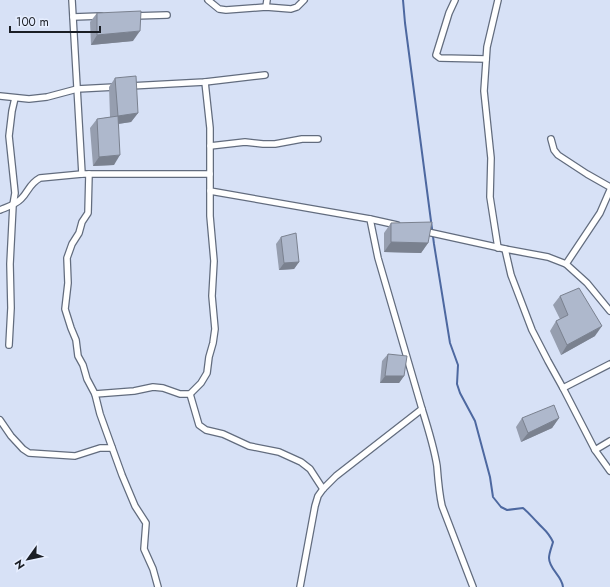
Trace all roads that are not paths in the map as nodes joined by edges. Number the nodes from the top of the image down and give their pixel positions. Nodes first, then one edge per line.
1 (72, 0) edge
2 (208, 0) edge
3 (267, 0) edge
4 (304, 0) edge
5 (455, 0) edge
6 (498, 0) edge
7 (266, 7) junction
8 (167, 15) dead end
9 (104, 16) edge
10 (128, 16) edge
11 (73, 17) junction
12 (486, 59) junction
13 (265, 75) dead end
14 (205, 82) junction
15 (77, 89) junction
16 (0, 96) edge
17 (16, 98) junction
18 (318, 139) dead end
19 (551, 139) dead end
20 (210, 146) junction
21 (82, 174) junction
22 (89, 174) junction
23 (210, 174) junction
24 (610, 188) edge
25 (210, 191) junction
26 (12, 205) junction
27 (0, 210) edge
28 (370, 219) junction
29 (405, 227) edge
30 (419, 230) edge
31 (502, 248) junction
32 (566, 264) junction
33 (610, 311) edge
34 (9, 345) dead end
35 (610, 364) edge
36 (563, 388) junction
37 (95, 394) junction
38 (190, 394) junction
39 (422, 409) junction
40 (0, 420) edge
41 (610, 441) edge
42 (112, 448) junction
43 (595, 450) junction
44 (610, 471) edge
45 (323, 489) junction
46 (158, 587) edge
47 (300, 587) edge
48 (473, 587) edge

1 - 11 street
2 - 7 street
3 - 7 street
4 - 7 street
5 - 12 street
6 - 12 street
8 - 10 street
9 - 11 street
11 - 15 street
12 - 31 street
13 - 14 street
14 - 15 street
14 - 20 street
15 - 17 street
15 - 21 street
16 - 17 street
17 - 26 street
18 - 20 street
19 - 24 street
20 - 23 street
21 - 22 street
21 - 26 street
22 - 23 street
22 - 37 street
23 - 25 street
24 - 32 street
25 - 28 street
25 - 38 street
26 - 27 street
26 - 34 street
28 - 29 street
28 - 39 street
30 - 31 street
31 - 32 street
31 - 36 street
32 - 33 street
35 - 36 street
36 - 43 street
37 - 38 street
37 - 42 street
38 - 45 street
39 - 45 street
39 - 48 street
40 - 42 street
41 - 43 street
42 - 46 street
43 - 44 street
45 - 47 street

